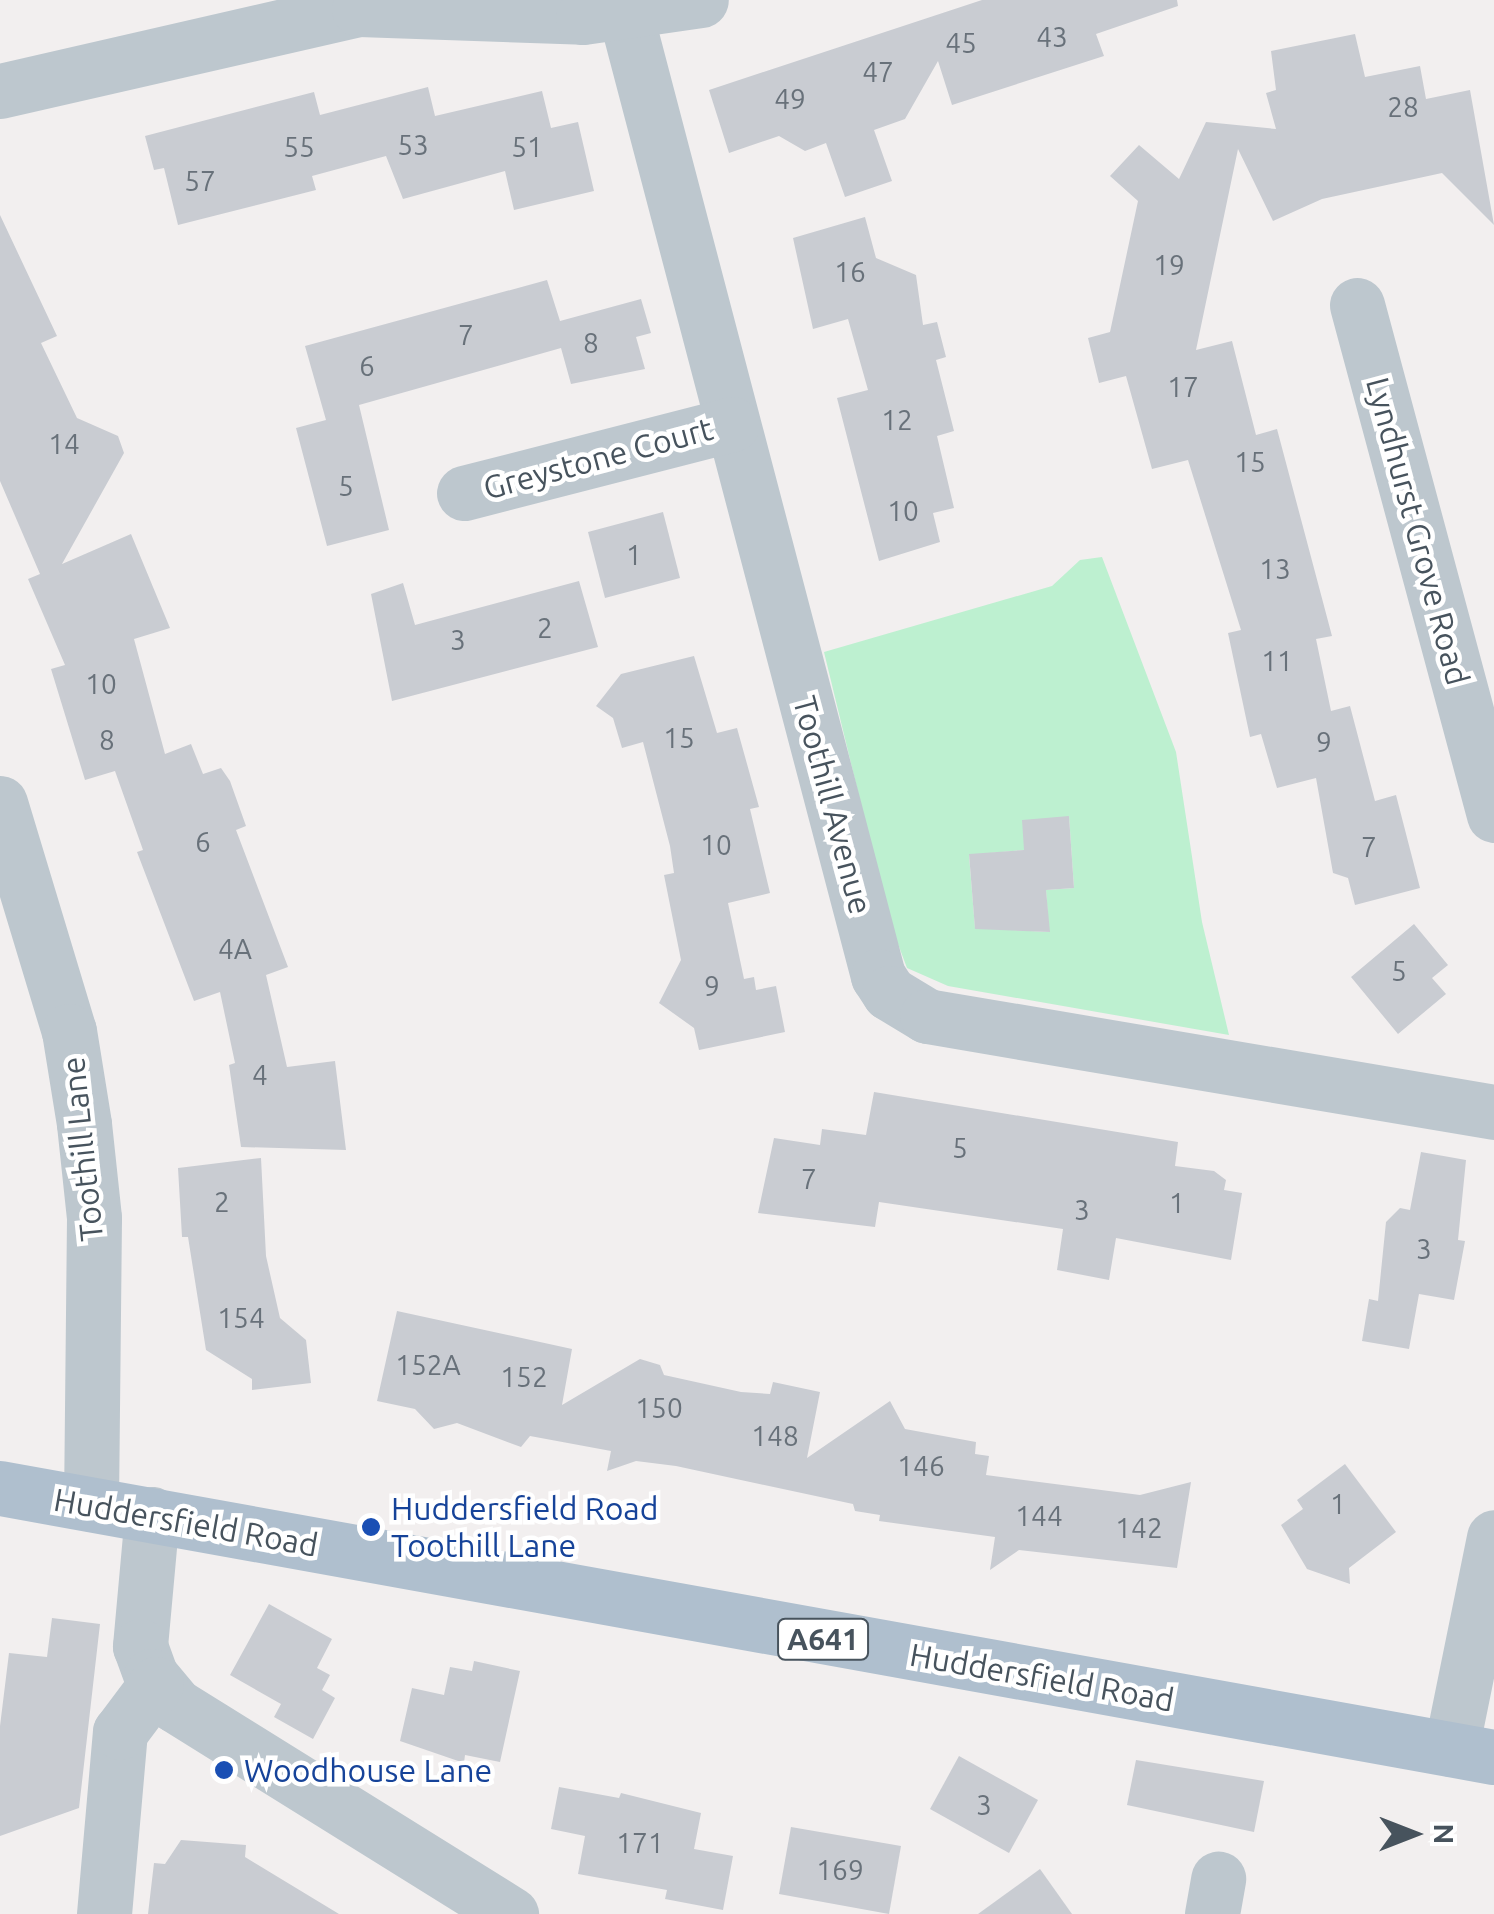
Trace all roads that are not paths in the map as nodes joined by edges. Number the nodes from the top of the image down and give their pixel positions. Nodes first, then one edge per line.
1 (700, 0) edge
2 (626, 16) junction
3 (0, 92) edge
4 (1357, 304) dead end
5 (732, 424) junction
6 (464, 493) dead end
7 (0, 803) edge
8 (1494, 815) edge
9 (1494, 1112) edge
10 (0, 1488) edge
11 (91, 1504) junction
12 (152, 1514) junction
13 (1494, 1537) edge
14 (156, 1684) junction
15 (1473, 1753) edge
16 (104, 1914) edge
17 (511, 1914) edge

1 - 2 street
2 - 3 street
2 - 5 street, Toothill Avenue
4 - 8 street, Lyndhurst Grove Road
5 - 6 street, Greystone Court
5 - 9 street, Toothill Avenue
7 - 11 street, Toothill Lane
10 - 11 main road, Huddersfield Road / A641
11 - 12 main road, Huddersfield Road / A641
12 - 14 street
12 - 15 main road, Huddersfield Road / A641
13 - 15 street
14 - 16 street
14 - 17 street

